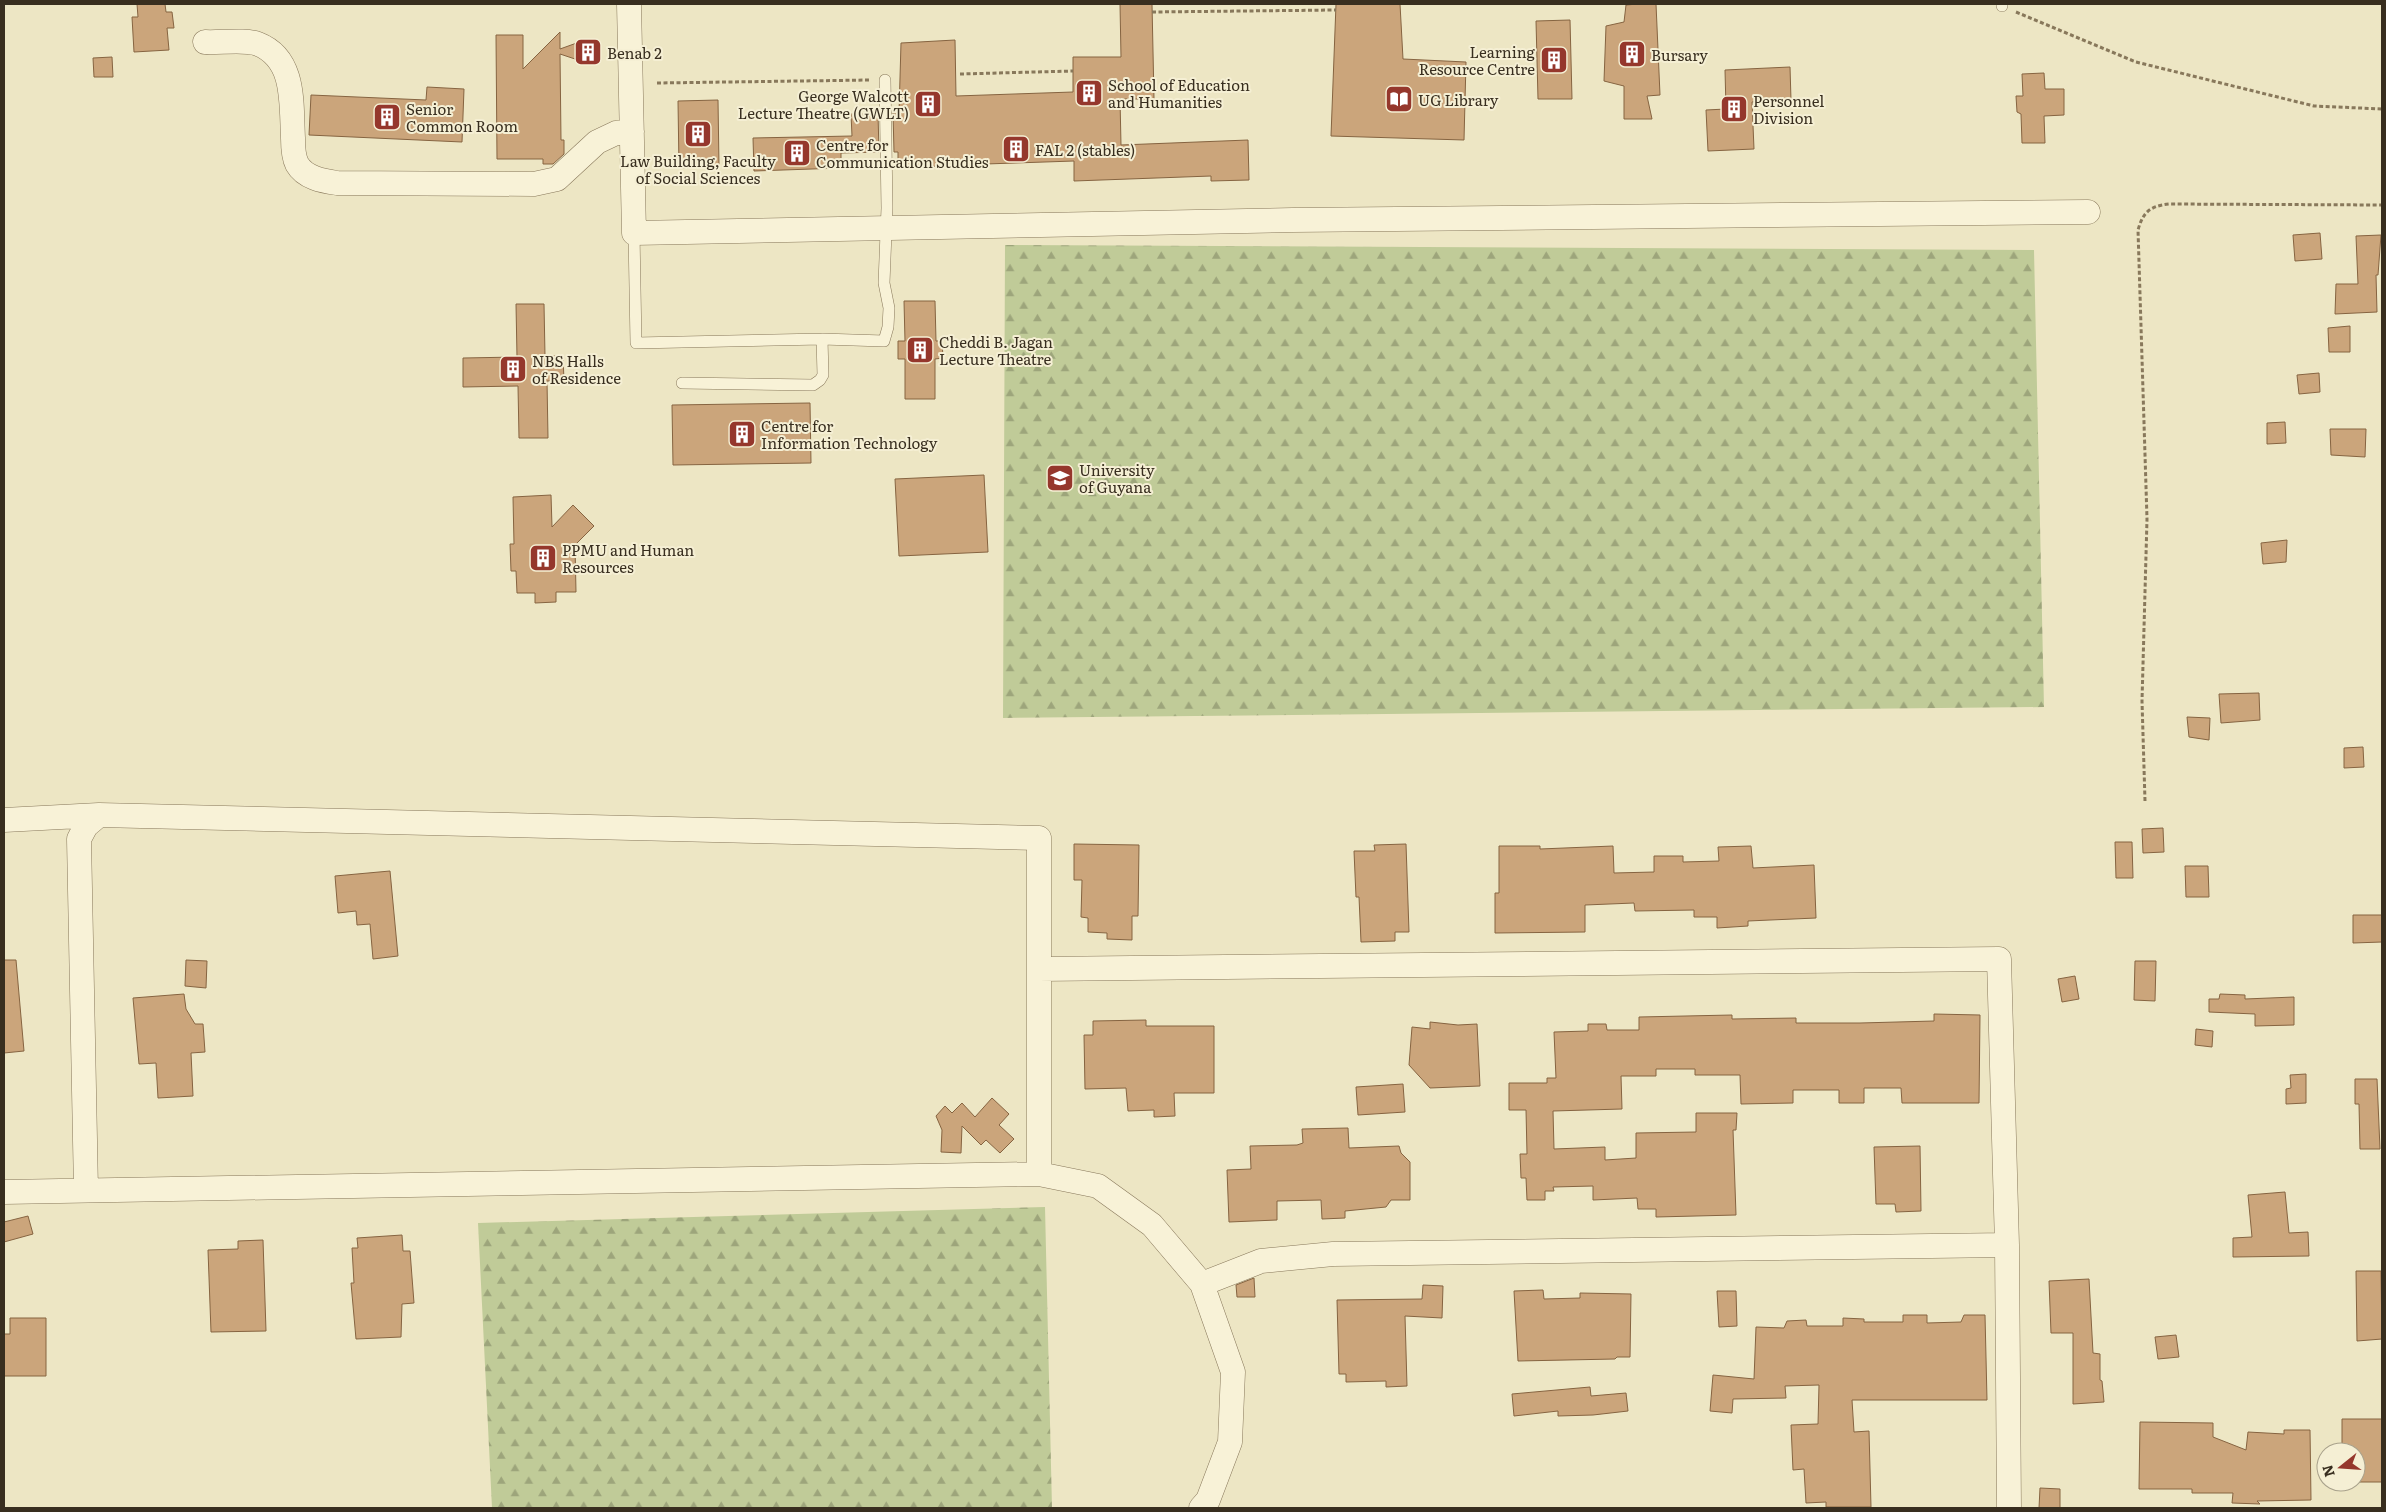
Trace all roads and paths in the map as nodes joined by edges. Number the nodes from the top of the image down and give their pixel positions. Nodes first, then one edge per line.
1 (629, 4) edge
2 (2002, 5) edge
3 (1336, 10) dead end
4 (1152, 12) dead end
5 (205, 42) dead end
6 (1073, 71) dead end
7 (960, 74) dead end
8 (885, 80) joint
9 (657, 83) dead end
10 (2382, 109) edge
11 (632, 132) junction
12 (2382, 205) edge
13 (2088, 212) dead end
14 (885, 228) junction
15 (634, 233) junction
16 (822, 339) junction
17 (682, 383) dead end
18 (2145, 801) dead end
19 (98, 815) junction
20 (4, 820) edge
21 (1039, 969) junction
22 (1040, 1174) junction
23 (86, 1190) junction
24 (4, 1192) edge
25 (2006, 1245) junction
26 (1202, 1284) junction
27 (1201, 1508) edge
28 (2009, 1508) edge

1 - 11 street
2 - 10 path
3 - 4 path
5 - 11 street
6 - 7 path
8 - 9 path
8 - 14 lane
11 - 15 street
12 - 18 path
13 - 14 street
14 - 15 street
14 - 16 lane
15 - 16 lane
16 - 17 lane
19 - 20 street
19 - 21 street
19 - 23 street
21 - 22 street
21 - 25 street
22 - 23 street
22 - 26 street
23 - 24 street
25 - 26 street
25 - 28 street
26 - 27 street

